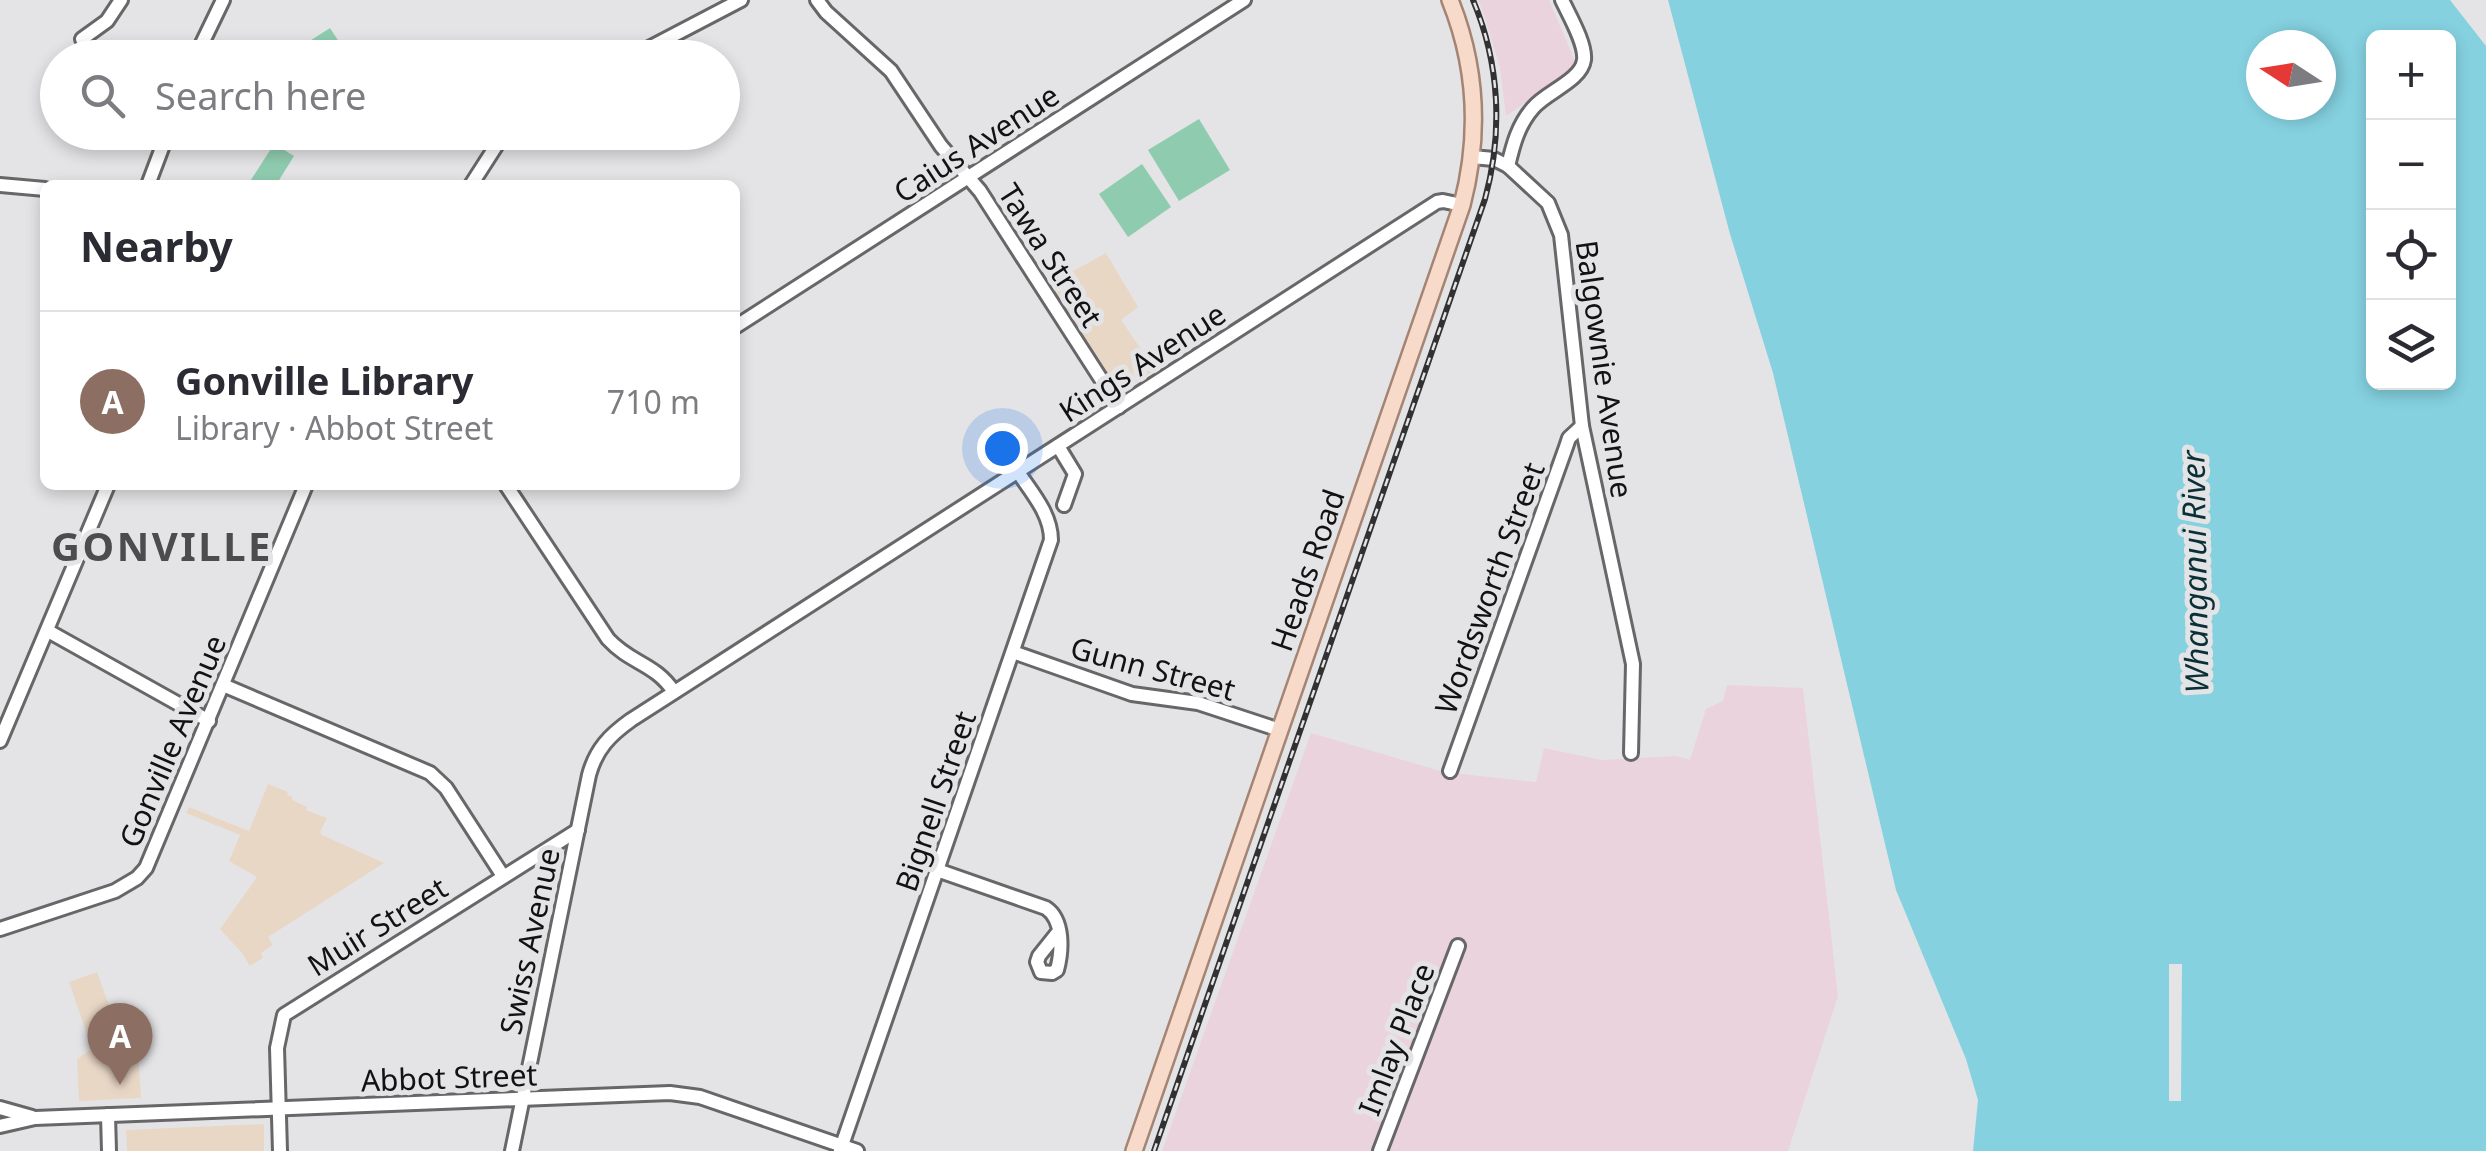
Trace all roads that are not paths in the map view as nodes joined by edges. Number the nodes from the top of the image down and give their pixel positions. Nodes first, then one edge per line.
1 (121, 0) edge
2 (223, 0) edge
3 (741, 0) edge
4 (817, 0) edge
5 (1244, 0) edge
6 (1450, 0) edge
7 (1562, 0) edge
8 (82, 39) dead end
9 (204, 40) edge
10 (664, 40) edge
11 (161, 150) edge
12 (494, 150) edge
13 (1472, 158) junction
14 (1508, 166) junction
15 (969, 177) junction
16 (150, 180) edge
17 (475, 180) edge
18 (0, 185) edge
19 (40, 189) edge
20 (1462, 205) junction
21 (740, 324) edge
22 (1120, 407) junction
23 (1582, 426) junction
24 (1058, 446) junction
25 (1018, 472) junction
26 (106, 490) edge
27 (304, 490) edge
28 (509, 490) edge
29 (1064, 505) dead end
30 (48, 630) junction
31 (1013, 652) junction
32 (224, 686) junction
33 (674, 692) junction
34 (208, 721) junction
35 (1280, 730) junction
36 (0, 741) edge
37 (603, 744) joint
38 (1630, 753) dead end
39 (1450, 771) dead end
40 (578, 830) junction
41 (937, 870) junction
42 (503, 876) junction
43 (0, 930) edge
44 (1059, 931) dead end
45 (1458, 946) dead end
46 (522, 1099) junction
47 (0, 1108) edge
48 (279, 1108) junction
49 (108, 1115) junction
50 (35, 1118) junction
51 (0, 1126) edge
52 (841, 1148) edge
53 (110, 1151) edge
54 (280, 1151) edge
55 (512, 1151) edge
56 (856, 1151) edge
57 (1134, 1151) edge
58 (1380, 1151) edge

1 - 8 street
2 - 9 street
3 - 10 street
4 - 15 street, Tawa Street
5 - 15 street, Caius Avenue
6 - 13 main road, Heads Road
7 - 14 street
11 - 16 street
12 - 17 street
13 - 14 street, Balgownie Avenue
13 - 20 main road, Heads Road
14 - 23 street, Balgownie Avenue
15 - 21 street, Caius Avenue
15 - 22 street, Tawa Street
18 - 19 street
20 - 22 street, Kings Avenue
20 - 35 main road, Heads Road
22 - 24 street, Kings Avenue
23 - 38 street, Balgownie Avenue
23 - 39 street, Wordsworth Street
24 - 25 street, Kings Avenue
24 - 29 street
25 - 31 street, Bignell Street
25 - 33 street, Kings Avenue
26 - 30 street
27 - 32 street, Gonville Avenue
28 - 33 street
30 - 34 street
30 - 36 street
31 - 35 street, Gunn Street
31 - 41 street, Bignell Street
32 - 34 street, Gonville Avenue
32 - 42 street
33 - 37 street, Kings Avenue
34 - 43 street, Gonville Avenue
35 - 57 main road, Heads Road
37 - 40 street, Swiss Avenue
40 - 42 street, Muir Street
40 - 46 street, Swiss Avenue
41 - 44 street
41 - 52 street, Bignell Street
42 - 48 street, Muir Street
45 - 58 street, Imlay Place
46 - 48 street, Abbot Street
46 - 52 street, Abbot Street
46 - 55 street, Swiss Avenue
47 - 50 street, Abbot Street
48 - 49 street, Abbot Street
48 - 54 street
49 - 50 street, Abbot Street
49 - 53 street
50 - 51 street, Abbot Street
52 - 56 street, Abbot Street

